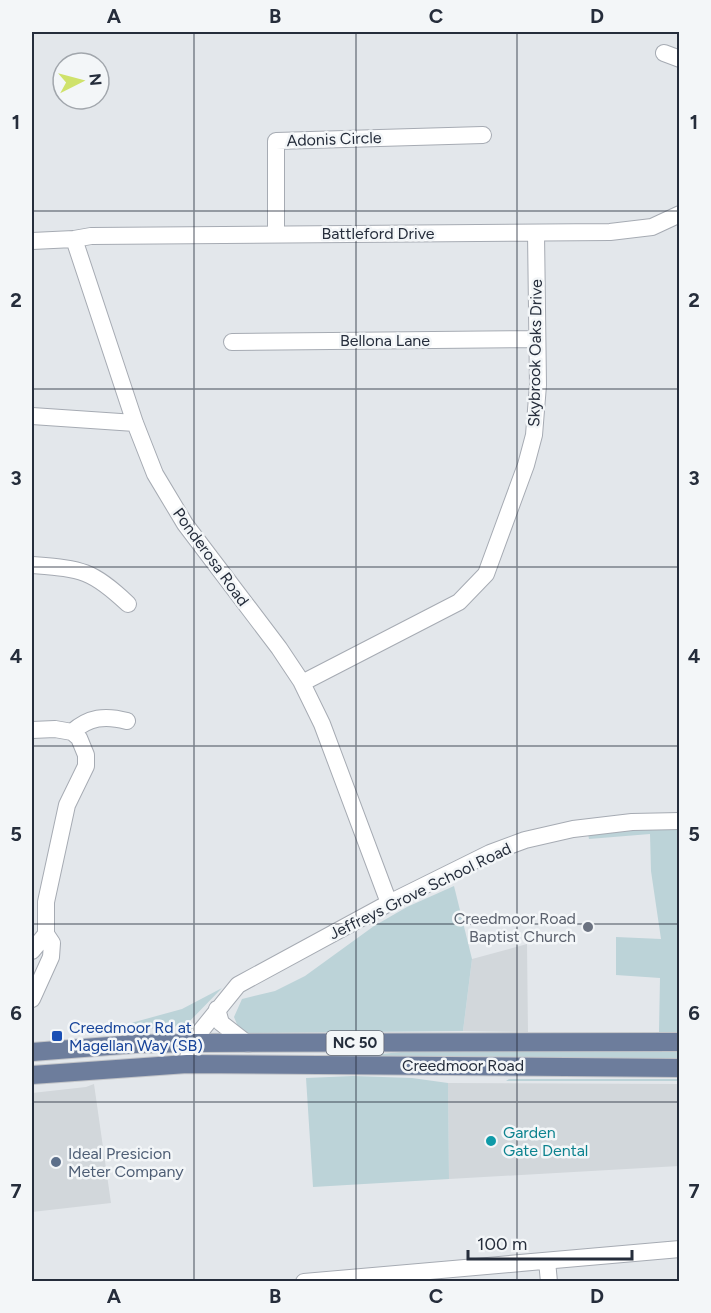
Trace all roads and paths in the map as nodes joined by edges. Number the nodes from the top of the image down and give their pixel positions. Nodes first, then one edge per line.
1 (664, 53) dead end
2 (680, 59) edge
3 (483, 135) dead end
4 (680, 214) edge
5 (276, 233) junction
6 (536, 233) junction
7 (74, 239) junction
8 (32, 241) edge
9 (537, 339) junction
10 (232, 342) dead end
11 (32, 416) edge
12 (135, 423) junction
13 (32, 565) edge
14 (128, 604) dead end
15 (302, 683) junction
16 (127, 721) dead end
17 (32, 730) edge
18 (72, 732) junction
19 (680, 821) edge
20 (388, 903) junction
21 (46, 934) junction
22 (32, 951) edge
23 (32, 999) edge
24 (217, 1009) junction
25 (680, 1042) edge
26 (191, 1043) junction
27 (248, 1044) junction
28 (32, 1052) edge
29 (188, 1064) junction
30 (680, 1068) edge
31 (32, 1075) edge
32 (680, 1249) edge
33 (547, 1261) junction
34 (304, 1281) edge
35 (549, 1281) edge

1 - 2 street
3 - 5 street, Adonis Circle
4 - 6 street, Battleford Drive
5 - 6 street, Battleford Drive
5 - 7 street, Battleford Drive
6 - 9 street, Skybrook Oaks Drive
7 - 8 street
7 - 12 street, Ponderosa Road
9 - 10 street, Bellona Lane
9 - 15 street, Skybrook Oaks Drive
11 - 12 street
12 - 15 street, Ponderosa Road
13 - 14 street
15 - 20 street, Ponderosa Road
16 - 18 street
17 - 18 street
18 - 21 street
19 - 20 street, Jeffreys Grove School Road
20 - 24 street, Jeffreys Grove School Road
21 - 22 street
21 - 23 street
24 - 26 street, Jeffreys Grove School Road
24 - 27 street
25 - 27 main road, Creedmoor Road / NC 50
26 - 27 main road, Creedmoor Road / NC 50
26 - 28 main road, Creedmoor Road / NC 50
26 - 29 street, Jeffreys Grove School Road
29 - 30 main road, Creedmoor Road / NC 50
29 - 31 main road, Creedmoor Road / NC 50
32 - 33 street
33 - 34 street
33 - 35 street

